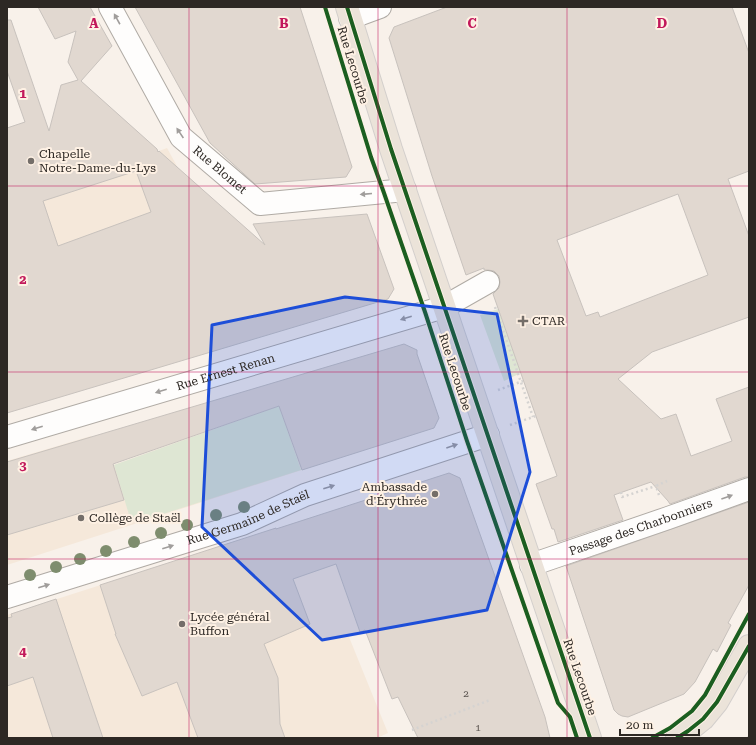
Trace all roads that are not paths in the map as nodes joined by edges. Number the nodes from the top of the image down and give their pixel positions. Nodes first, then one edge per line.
1 (110, 7) edge
2 (380, 7) edge
3 (348, 12) edge
4 (405, 190) junction
5 (488, 282) dead end
6 (444, 307) junction
7 (488, 435) junction
8 (7, 437) edge
9 (749, 489) edge
10 (531, 565) junction
11 (7, 597) edge
12 (749, 646) edge
13 (590, 738) edge
14 (677, 738) edge

4 -> 1 street, Rue Blomet
2 - 3 street
3 - 4 main road, Rue Lecourbe
4 - 6 main road, Rue Lecourbe
5 - 6 street, Rue Ernest Renan
6 - 7 main road, Rue Lecourbe
6 -> 8 street, Rue Ernest Renan
7 - 10 main road, Rue Lecourbe
11 -> 7 street, Rue Germaine de Staël
10 -> 9 street, Passage des Charbonniers
10 - 13 main road, Rue Lecourbe
12 - 14 main road

